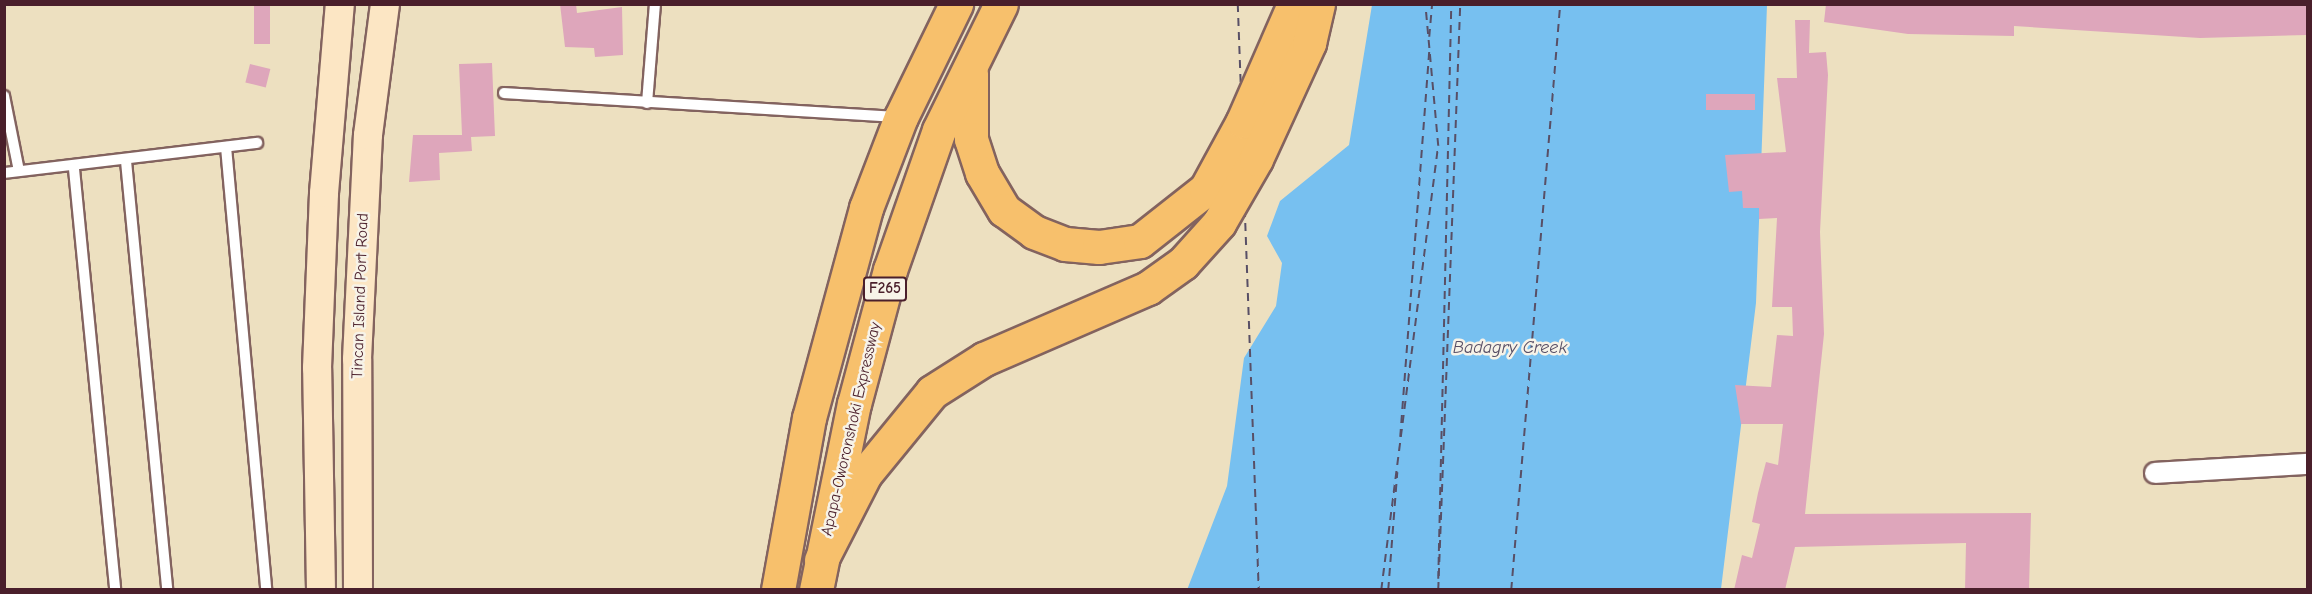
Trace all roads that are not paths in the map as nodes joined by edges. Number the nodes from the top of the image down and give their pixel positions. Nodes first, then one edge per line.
1 (340, 4) edge
2 (384, 4) edge
3 (655, 4) edge
4 (956, 4) edge
5 (1001, 4) edge
6 (1294, 4) edge
7 (1318, 4) edge
8 (971, 62) junction
9 (504, 93) dead end
10 (4, 96) edge
11 (647, 103) junction
12 (901, 117) junction
13 (257, 142) dead end
14 (226, 147) junction
15 (126, 161) junction
16 (74, 169) junction
17 (19, 171) junction
18 (4, 173) edge
19 (2307, 464) edge
20 (2155, 472) dead end
21 (819, 574) edge
22 (115, 590) edge
23 (167, 590) edge
24 (266, 590) edge
25 (321, 590) edge
26 (358, 590) edge
27 (778, 590) edge

1 - 25 street
2 - 26 street, Tincan Island Port Road
3 - 11 lane
4 - 12 highway, F265
5 - 8 highway, Apapa-Oworonshoki Expressway / F265
6 - 8 highway
7 - 21 highway
8 - 21 highway, Apapa-Oworonshoki Expressway / F265
9 - 11 lane
10 - 17 lane
11 - 12 lane
12 - 27 highway, F265
13 - 14 lane
14 - 15 lane
14 - 24 lane
15 - 16 lane
15 - 23 lane
16 - 17 lane
16 - 22 lane
17 - 18 lane
19 - 20 street

